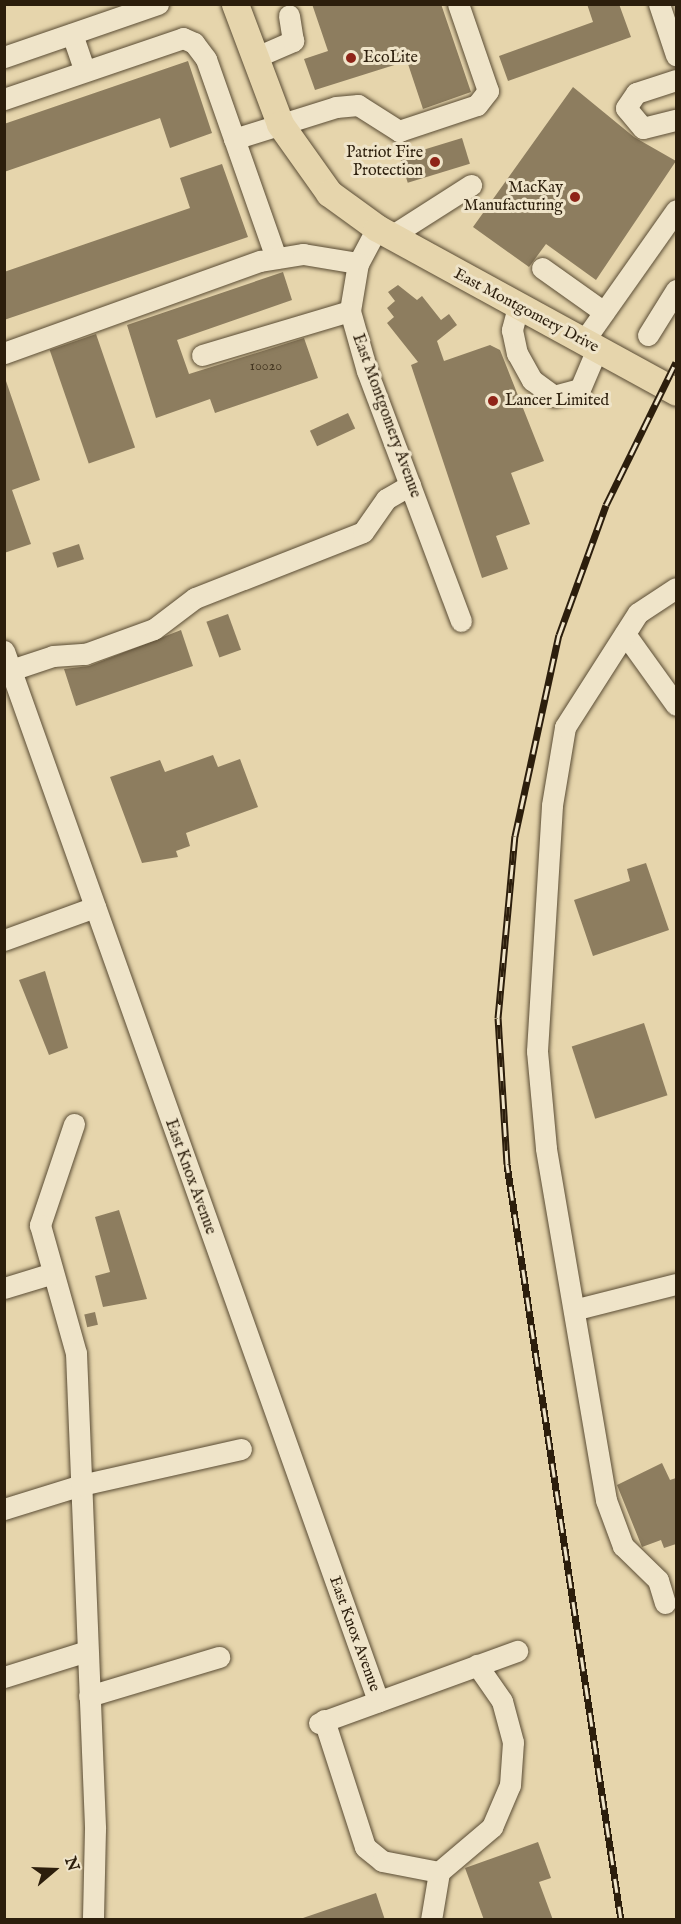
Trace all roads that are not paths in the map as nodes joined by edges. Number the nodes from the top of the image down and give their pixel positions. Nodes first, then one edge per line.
1 (158, 4) edge
2 (235, 4) edge
3 (458, 4) edge
4 (659, 4) edge
5 (289, 15) dead end
6 (72, 34) junction
7 (676, 55) edge
8 (4, 57) edge
9 (254, 58) junction
10 (86, 71) junction
11 (676, 80) edge
12 (4, 99) edge
13 (676, 120) edge
14 (280, 124) junction
15 (234, 139) junction
16 (471, 185) dead end
17 (676, 211) edge
18 (384, 232) junction
19 (276, 258) junction
20 (358, 263) junction
21 (542, 268) dead end
22 (676, 290) edge
23 (518, 306) junction
24 (350, 311) junction
25 (604, 312) junction
26 (648, 335) dead end
27 (590, 345) junction
28 (4, 353) edge
29 (202, 355) dead end
30 (676, 392) edge
31 (410, 485) junction
32 (676, 588) edge
33 (461, 621) dead end
34 (625, 634) junction
35 (8, 661) edge
36 (676, 705) edge
37 (95, 907) junction
38 (5, 940) edge
39 (74, 1124) dead end
40 (54, 1273) junction
41 (676, 1284) edge
42 (4, 1288) edge
43 (577, 1309) junction
44 (241, 1449) dead end
45 (81, 1485) junction
46 (4, 1509) edge
47 (665, 1603) edge
48 (518, 1650) dead end
49 (87, 1651) junction
50 (219, 1657) dead end
51 (477, 1665) junction
52 (4, 1677) edge
53 (89, 1696) junction
54 (378, 1701) junction
55 (439, 1872) junction
56 (93, 1920) edge
57 (431, 1920) edge

1 - 6 street
2 - 9 main road
3 - 14 street
4 - 7 street
5 - 9 street
6 - 8 street
6 - 10 street
9 - 14 main road
10 - 12 street
10 - 15 street
11 - 13 street
14 - 15 street
14 - 18 main road
15 - 19 street
16 - 18 street
17 - 25 street
18 - 20 street, East Montgomery Avenue
18 - 23 main road, East Montgomery Drive
19 - 20 street
19 - 28 street
20 - 24 street, East Montgomery Avenue
21 - 25 street
22 - 26 street
23 - 27 main road, East Montgomery Drive
23 - 27 street
24 - 29 street
24 - 31 street, East Montgomery Avenue
25 - 27 street
27 - 30 main road, East Montgomery Drive
31 - 33 street, East Montgomery Avenue
31 - 35 street
32 - 34 street
34 - 36 street
34 - 43 street
35 - 37 street, East Knox Avenue
37 - 38 street
37 - 54 street, East Knox Avenue
39 - 40 street
40 - 42 street
40 - 45 street
41 - 43 street
43 - 47 street
44 - 45 street
45 - 46 street
45 - 49 street
48 - 51 street
49 - 52 street
49 - 53 street
50 - 53 street
51 - 54 street
51 - 55 street
53 - 56 street
54 - 55 street
55 - 57 street

